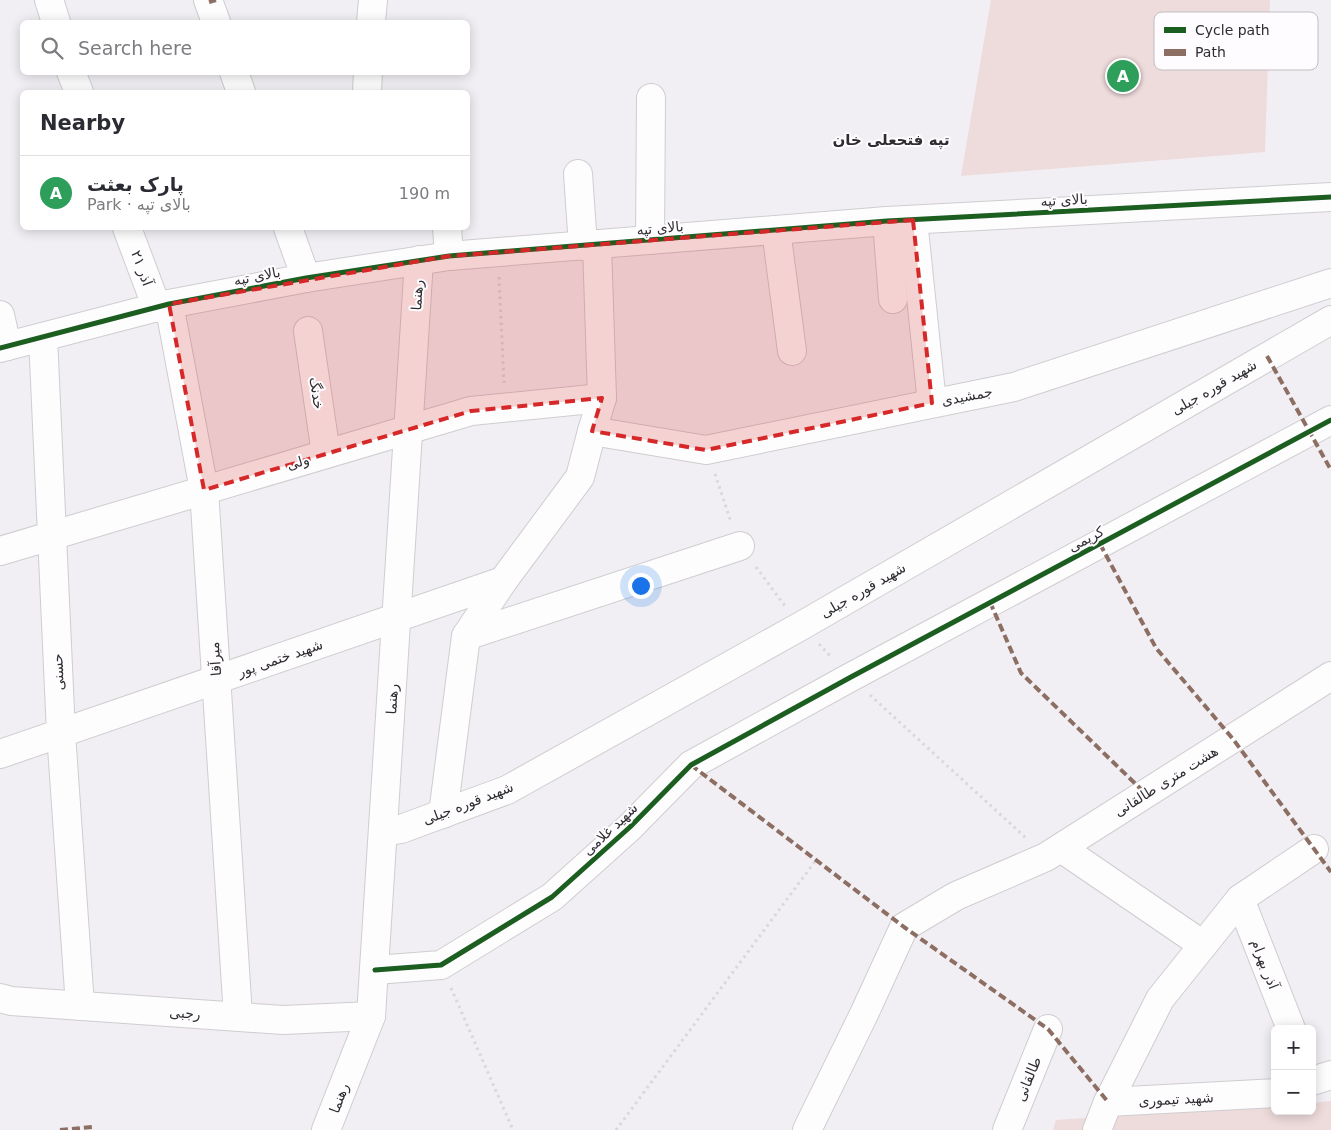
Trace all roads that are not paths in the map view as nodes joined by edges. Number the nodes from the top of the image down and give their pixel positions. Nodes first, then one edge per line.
1 (50, 0) edge
2 (208, 0) edge
3 (373, 0) edge
4 (55, 20) edge
5 (215, 20) edge
6 (371, 20) edge
7 (72, 75) edge
8 (235, 75) edge
9 (368, 75) edge
10 (77, 90) edge
11 (240, 90) edge
12 (367, 90) edge
13 (651, 98) dead end
14 (578, 174) dead end
15 (1331, 197) edge
16 (900, 221) junction
17 (128, 230) edge
18 (289, 230) edge
19 (448, 230) edge
20 (776, 230) junction
21 (650, 240) junction
22 (590, 245) junction
23 (450, 256) junction
24 (419, 260) junction
25 (306, 278) junction
26 (1331, 283) edge
27 (893, 299) dead end
28 (163, 306) junction
29 (0, 315) edge
30 (1331, 320) edge
31 (308, 332) dead end
32 (43, 338) junction
33 (4, 347) edge
34 (792, 351) dead end
35 (602, 398) junction
36 (932, 403) junction
37 (1331, 420) edge
38 (409, 429) junction
39 (592, 432) junction
40 (326, 454) junction
41 (204, 490) junction
42 (52, 535) junction
43 (740, 546) road end
44 (0, 551) edge
45 (503, 581) junction
46 (397, 618) junction
47 (466, 636) junction
48 (1331, 676) edge
49 (851, 677) joint
50 (216, 680) junction
51 (61, 733) junction
52 (0, 754) edge
53 (443, 814) junction
54 (383, 832) junction
55 (1314, 849) dead end
56 (1054, 852) junction
57 (1240, 899) junction
58 (1203, 945) junction
59 (374, 970) junction
60 (0, 998) edge
61 (80, 1006) junction
62 (238, 1016) junction
63 (371, 1016) junction
64 (1289, 1025) edge
65 (1048, 1029) dead end
66 (1331, 1075) edge
67 (1316, 1080) edge
68 (1271, 1093) edge
69 (1108, 1102) junction
70 (326, 1130) edge
71 (807, 1130) edge
72 (1007, 1130) edge
73 (1097, 1130) edge

1 - 4 street
2 - 5 street
3 - 6 street
7 - 10 street
8 - 11 street
9 - 12 street
13 - 21 street
14 - 22 street
15 - 16 street, بالای تپه
16 - 20 street, بالای تپه
16 - 27 street
16 - 36 street
17 - 28 street, ۲۱ آذر
18 - 25 street
19 - 23 street
20 - 21 street, بالای تپه
20 - 34 street
21 - 22 street, بالای تپه
22 - 23 street, بالای تپه
22 - 35 street
23 - 24 street, بالای تپه
24 - 25 street, بالای تپه
24 - 38 street, رهنما
25 - 28 street, بالای تپه
26 - 36 street, جمشیدی
28 - 32 street, بالای تپه
28 - 41 street, میرآقا
29 - 33 street
30 - 53 street, شهید قوره جیلی
31 - 40 street, خدنگ
32 - 33 street, بالای تپه
32 - 42 street, حسنی
35 - 38 street, ولی
35 - 39 street
36 - 39 street, جمشیدی
37 - 49 street, کریمی
38 - 40 street, ولی
38 - 46 street, رهنما
39 - 45 street
40 - 41 street, ولی
41 - 42 street, ولی
41 - 50 street, میرآقا
42 - 44 street, ولی
42 - 51 street, حسنی
43 - 47 street
45 - 46 street, شهید ختمی پور
45 - 47 street
46 - 50 street, شهید ختمی پور
46 - 54 street, رهنما
47 - 53 street
48 - 56 street, هشت متری طالقانی
49 - 59 street, شهید غلامی
50 - 51 street, شهید ختمی پور
50 - 62 street, میرآقا
51 - 52 street, شهید ختمی پور
51 - 61 street, حسنی
53 - 54 street, شهید قوره جیلی
54 - 59 street, رهنما
55 - 57 street
56 - 58 street
56 - 71 street, هشت متری طالقانی
57 - 58 street
57 - 64 street, آذر بهرام
58 - 69 street
59 - 63 street, رهنما
60 - 61 street, رجبی
61 - 62 street, رجبی
62 - 63 street, رجبی
63 - 70 street, رهنما
65 - 72 street, طالقانی
66 - 67 street
68 - 69 street, شهید تیموری
69 - 73 street

